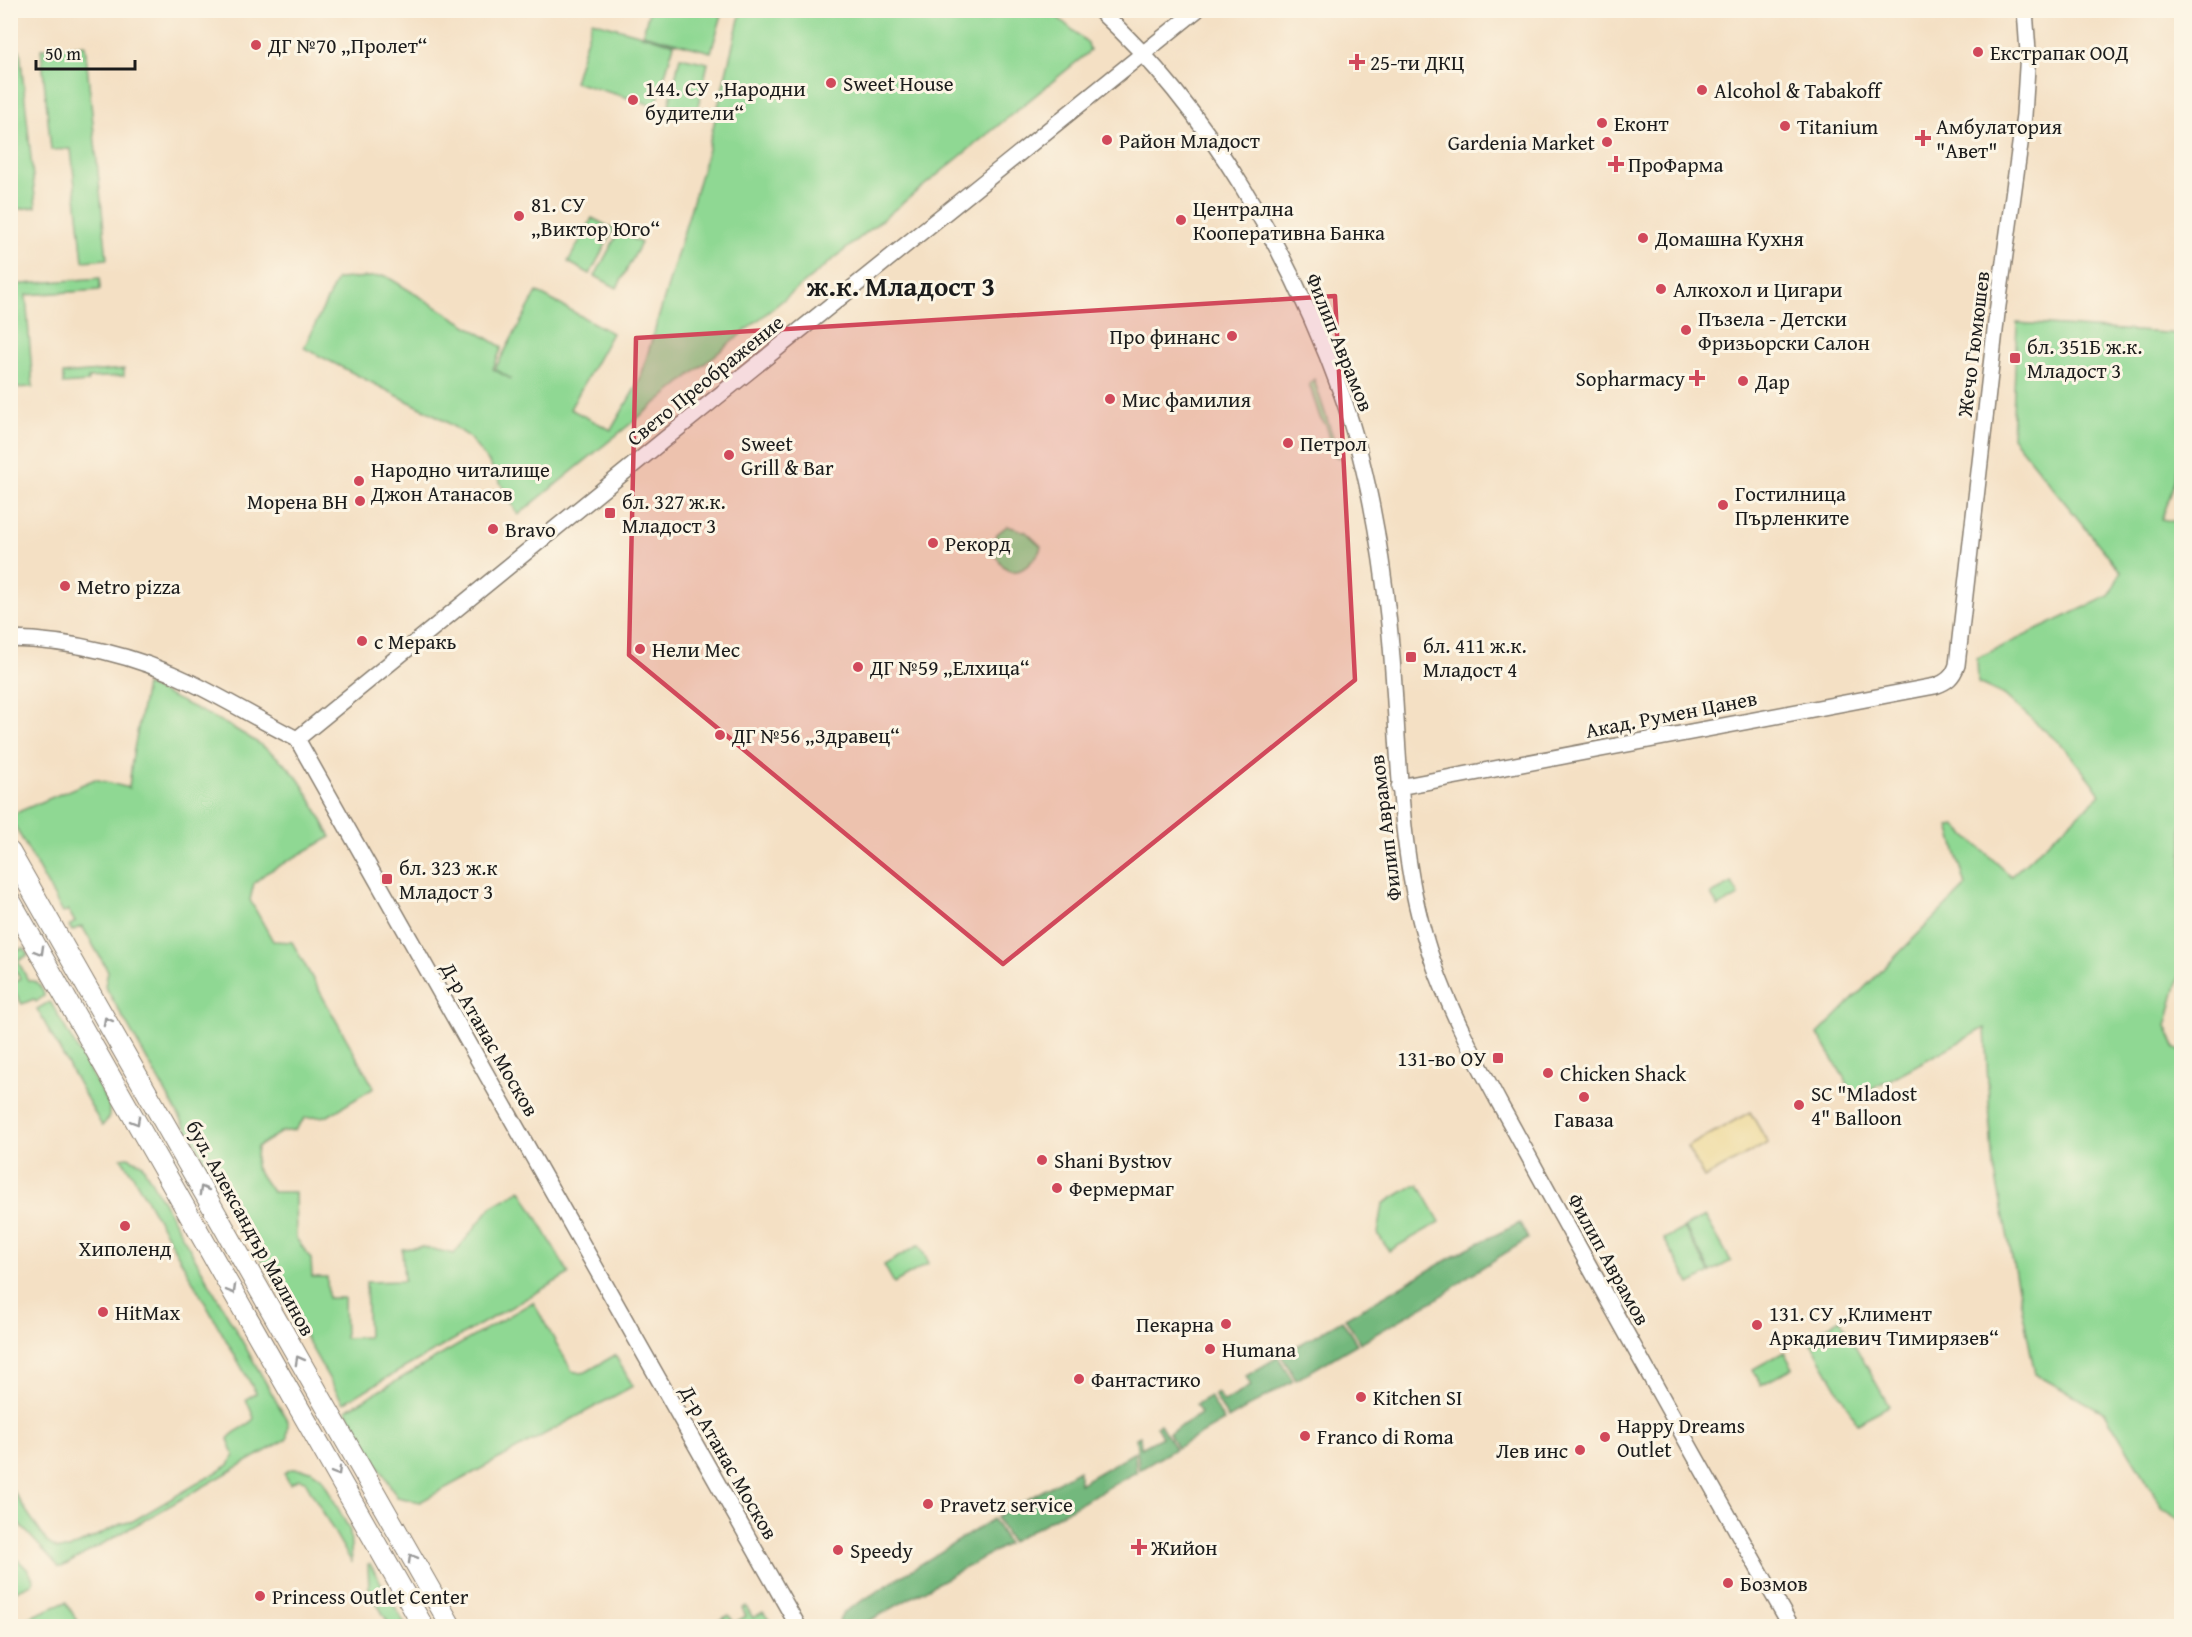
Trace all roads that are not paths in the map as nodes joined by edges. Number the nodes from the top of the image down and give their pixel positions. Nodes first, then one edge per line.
1 (1099, 10) edge
2 (1197, 10) edge
3 (2025, 10) edge
4 (1143, 53) junction
5 (10, 639) edge
6 (1949, 680) joint
7 (297, 739) junction
8 (1399, 787) junction
9 (10, 852) edge
10 (10, 900) edge
11 (423, 1626) edge
12 (451, 1626) edge
13 (798, 1626) edge
14 (1791, 1626) edge

1 - 4 street, Филип Аврамов
2 - 4 street, Свето Преображение
3 - 6 street, Жечо Гюмюшев
4 - 7 street, Свето Преображение
4 - 8 street, Филип Аврамов
5 - 7 street
6 - 8 street, Акад. Румен Цанев
7 - 13 street, Д-р Атанас Москов
8 - 14 street, Филип Аврамов
12 -> 9 main road, бул. Александър Малинов
10 -> 11 main road

